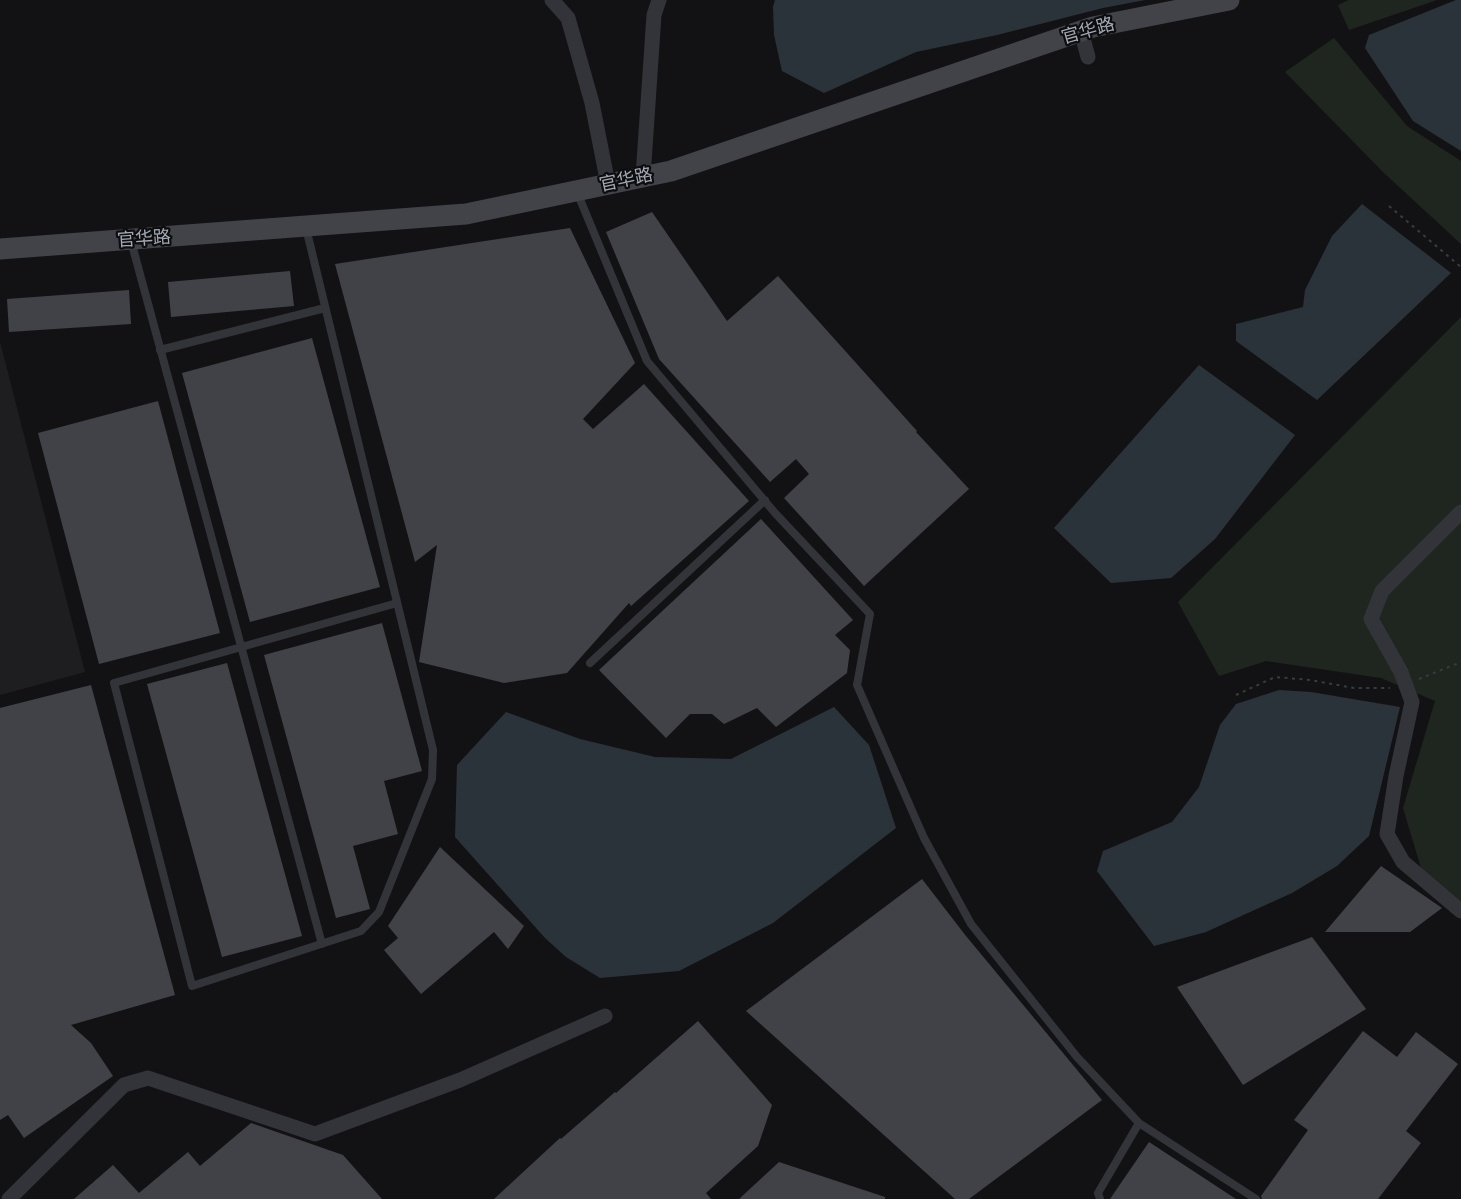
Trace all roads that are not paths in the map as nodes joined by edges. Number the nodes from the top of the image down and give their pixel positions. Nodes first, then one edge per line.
1 (552, 0) edge
2 (659, 0) edge
3 (1229, 0) edge
4 (1081, 31) junction
5 (1088, 57) dead end
6 (643, 177) junction
7 (608, 184) junction
8 (577, 191) junction
9 (305, 226) junction
10 (131, 240) junction
11 (0, 249) edge
12 (325, 308) junction
13 (160, 350) junction
14 (765, 500) junction
15 (1461, 512) edge
16 (397, 603) junction
17 (240, 646) junction
18 (590, 663) dead end
19 (1461, 911) edge
20 (322, 944) junction
21 (605, 1016) dead end
22 (1139, 1123) junction
23 (9, 1199) edge
24 (1100, 1199) edge
25 (1256, 1199) edge

1 - 7 street
2 - 6 street
3 - 4 main road, 官华路
4 - 5 street
4 - 6 main road, 官华路
6 - 7 main road, 官华路
7 - 8 main road, 官华路
8 - 9 main road, 官华路
8 - 14 lane
9 - 10 main road, 官华路
9 - 12 lane
10 - 11 main road, 官华路
10 - 13 lane
12 - 13 lane
12 - 16 lane
13 - 17 lane
14 - 18 lane
14 - 22 lane
15 - 19 street
16 - 17 lane
16 - 20 lane
17 - 20 lane
17 - 20 lane
21 - 23 street
22 - 24 lane
22 - 25 lane

